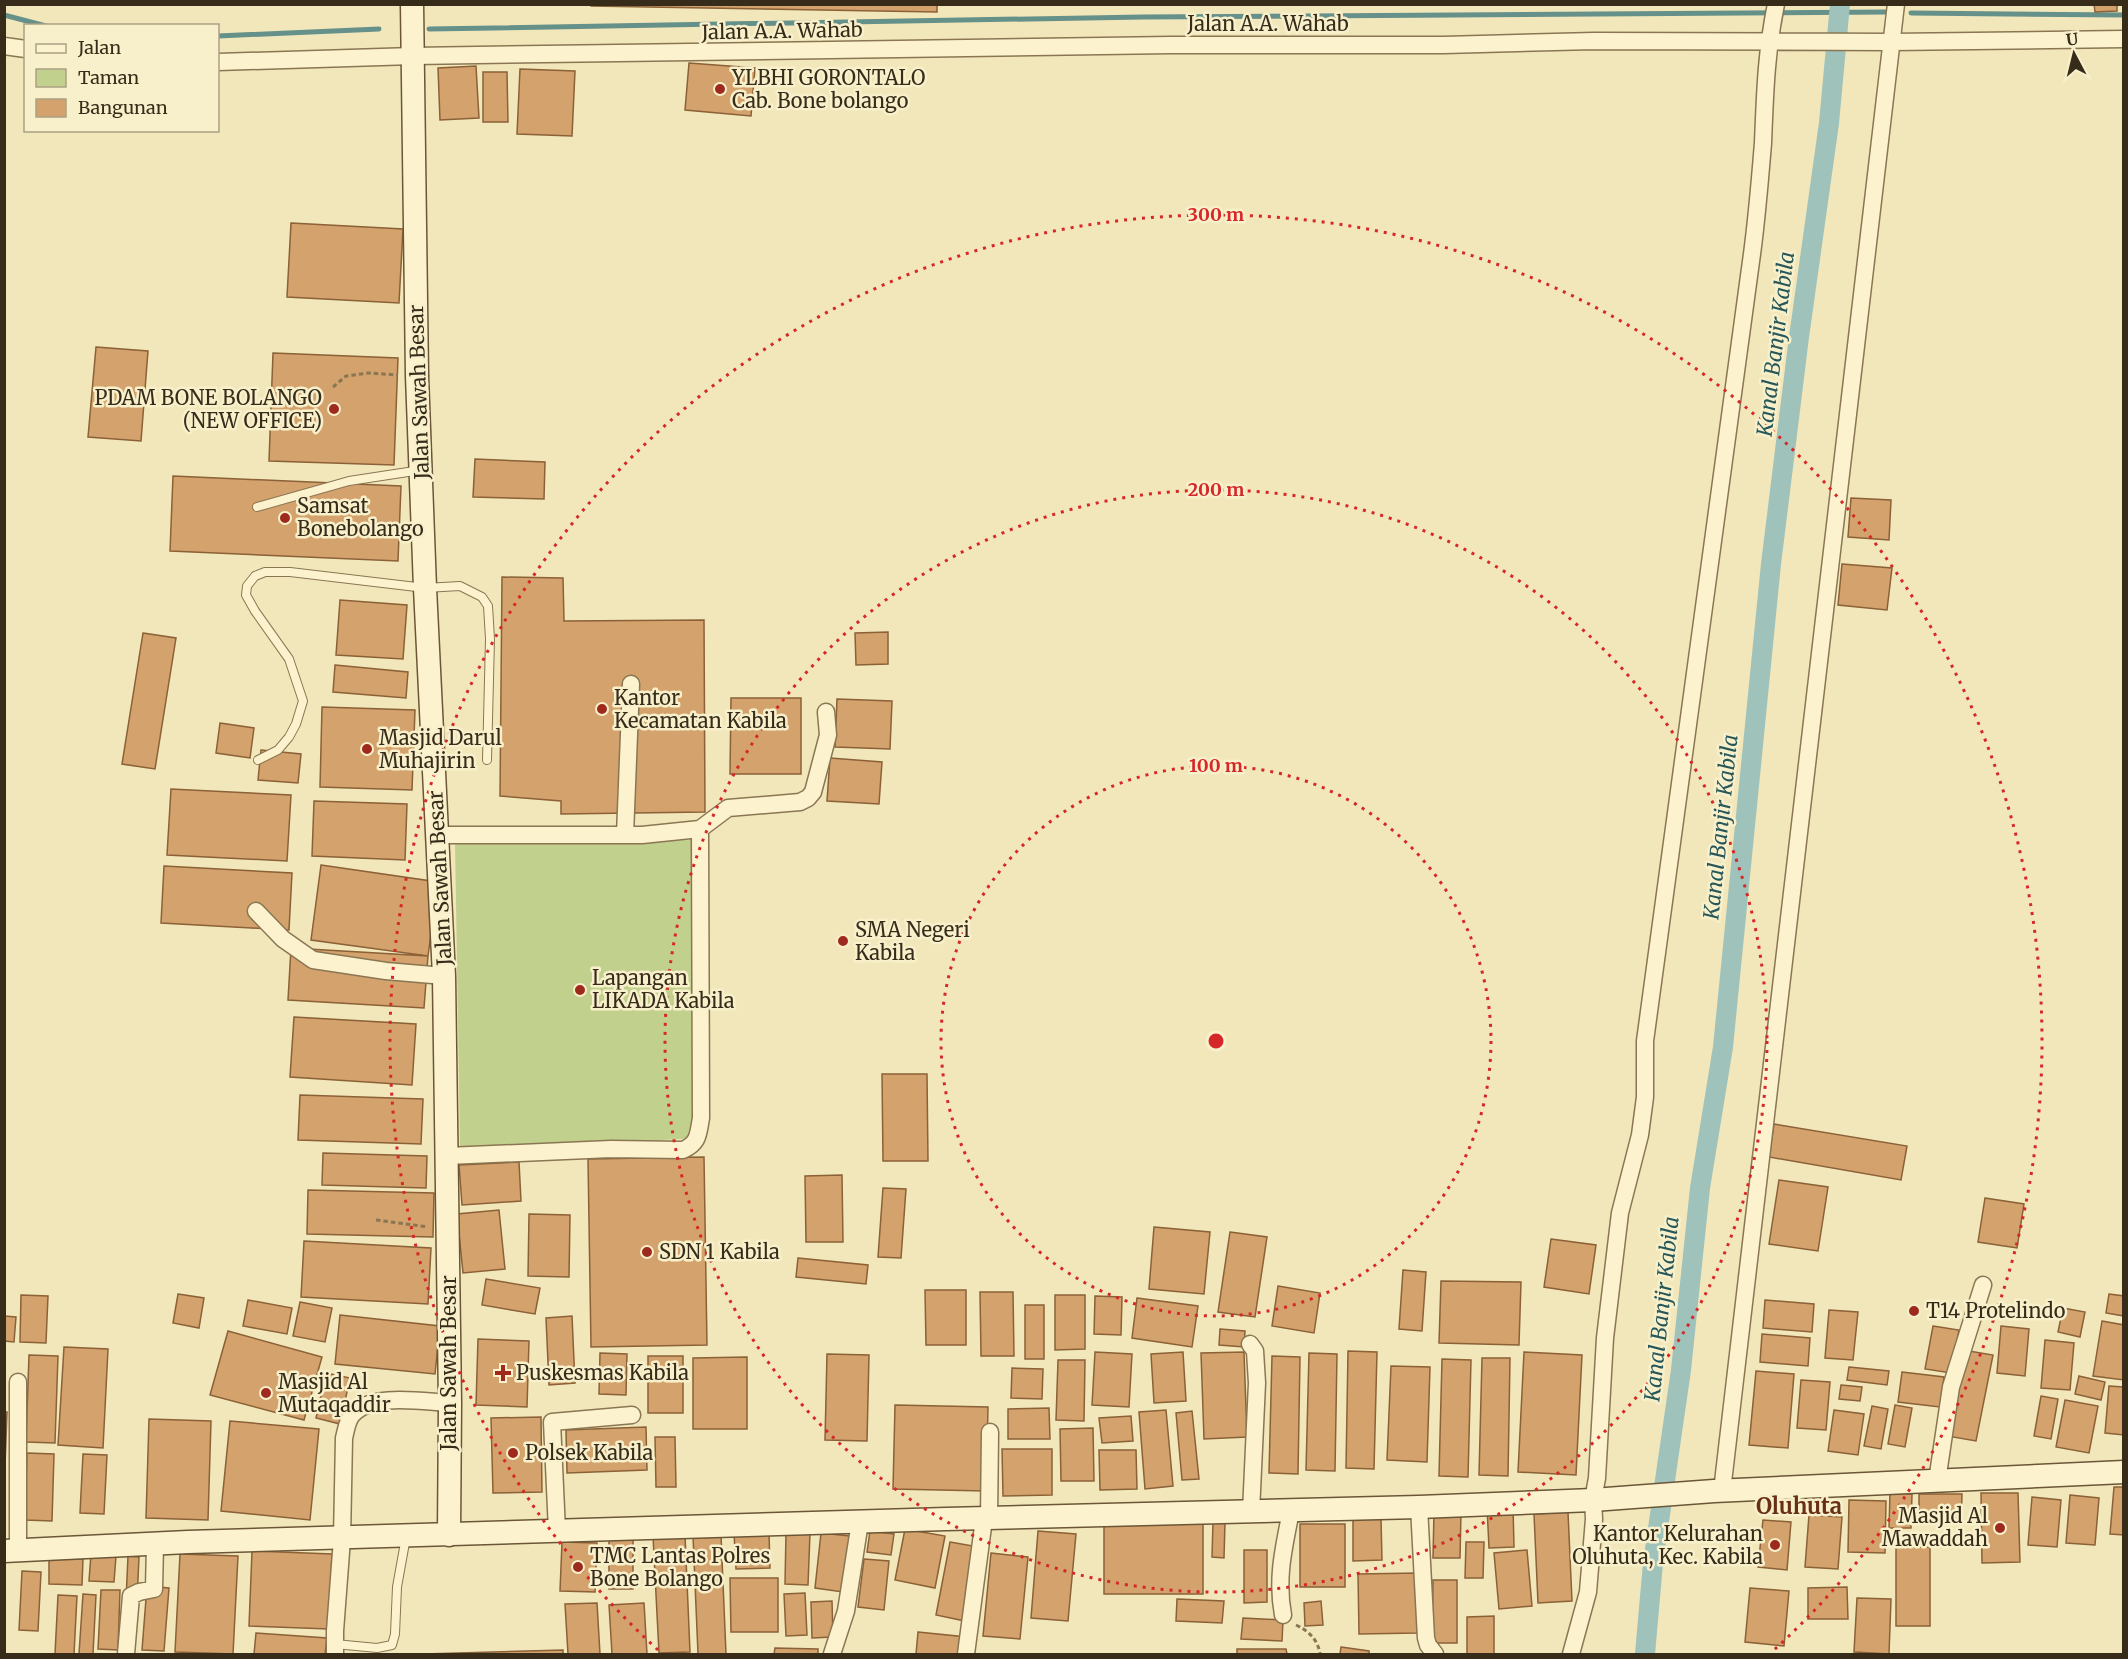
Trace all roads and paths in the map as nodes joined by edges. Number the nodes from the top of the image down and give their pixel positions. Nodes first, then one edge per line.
1 (412, 4) edge
2 (1776, 4) edge
3 (1896, 4) edge
4 (2124, 39) edge
5 (1776, 41) junction
6 (1892, 42) junction
7 (4, 46) edge
8 (24, 49) edge
9 (413, 56) junction
10 (219, 62) edge
11 (417, 376) junction
12 (333, 387) dead end
13 (421, 470) junction
14 (257, 507) dead end
15 (425, 588) junction
16 (631, 684) dead end
17 (826, 712) dead end
18 (258, 760) dead end
19 (488, 760) dead end
20 (700, 829) junction
21 (625, 835) junction
22 (439, 836) junction
23 (256, 911) dead end
24 (444, 976) junction
25 (447, 1156) junction
26 (376, 1220) dead end
27 (448, 1230) junction
28 (1983, 1285) dead end
29 (1250, 1344) dead end
30 (18, 1382) dead end
31 (450, 1403) junction
32 (632, 1415) dead end
33 (990, 1432) dead end
34 (2124, 1472) edge
35 (1937, 1481) junction
36 (1718, 1491) junction
37 (1598, 1499) junction
38 (1419, 1507) junction
39 (1291, 1511) junction
40 (1251, 1512) junction
41 (986, 1519) junction
42 (860, 1522) junction
43 (557, 1531) junction
44 (449, 1535) junction
45 (406, 1537) junction
46 (342, 1539) junction
47 (155, 1544) junction
48 (11, 1551) edge
49 (1284, 1615) joint
50 (1583, 1616) junction
51 (335, 1649) edge
52 (126, 1654) edge
53 (832, 1654) edge
54 (966, 1654) edge
55 (1320, 1654) edge
56 (1435, 1654) edge
57 (1571, 1654) edge
58 (1584, 1654) edge

1 - 9 main road, Jalan Sawah Besar
2 - 5 street
3 - 6 street
4 - 6 street, Jalan A.A. Wahab
5 - 6 street, Jalan A.A. Wahab
5 - 9 street, Jalan A.A. Wahab
5 - 37 street
6 - 36 street
7 - 8 street
9 - 10 street, Jalan A.A. Wahab
9 - 11 main road, Jalan Sawah Besar
11 - 12 path
11 - 13 main road, Jalan Sawah Besar
13 - 14 lane
13 - 15 main road, Jalan Sawah Besar
15 - 18 lane
15 - 19 lane
15 - 22 main road, Jalan Sawah Besar
16 - 21 street
17 - 20 street
20 - 21 street
20 - 25 street
21 - 22 street
22 - 24 main road, Jalan Sawah Besar
23 - 24 street
24 - 25 main road, Jalan Sawah Besar
25 - 27 main road, Jalan Sawah Besar
26 - 27 path
27 - 31 main road, Jalan Sawah Besar
28 - 35 street
29 - 40 street
30 - 48 street
31 - 44 main road, Jalan Sawah Besar
31 - 46 street
32 - 43 street
33 - 41 street
34 - 35 main road
35 - 36 main road
36 - 37 main road
37 - 38 main road
37 - 50 street
38 - 39 main road
38 - 56 street
39 - 40 main road
39 - 49 street
40 - 41 main road
41 - 42 main road
41 - 54 street
42 - 43 main road
42 - 53 street
43 - 44 main road
44 - 45 main road
45 - 46 main road
45 - 51 lane
46 - 47 main road
46 - 51 street
47 - 48 main road
47 - 52 street
49 - 55 path
50 - 57 street
50 - 58 street

